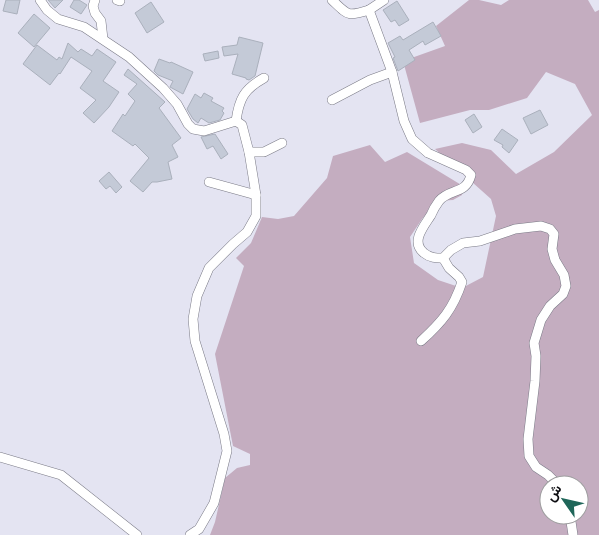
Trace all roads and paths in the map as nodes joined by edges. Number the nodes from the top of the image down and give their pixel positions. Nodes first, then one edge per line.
1 (40, 0) edge
2 (95, 0) edge
3 (332, 0) edge
4 (384, 0) edge
5 (369, 10) junction
6 (103, 39) junction
7 (392, 72) junction
8 (264, 78) dead end
9 (332, 100) dead end
10 (236, 121) junction
11 (282, 143) dead end
12 (249, 152) junction
13 (209, 182) dead end
14 (256, 195) junction
15 (443, 258) junction
16 (421, 341) dead end
17 (0, 457) edge
18 (549, 475) edge
19 (137, 535) edge
20 (190, 535) edge

1 - 6 street
2 - 6 street
3 - 5 street
4 - 5 street
5 - 7 street
6 - 10 street
7 - 9 street
7 - 15 street
8 - 10 street
10 - 12 street
11 - 12 street
12 - 14 street
13 - 14 street
14 - 20 street
15 - 16 street
15 - 18 street
17 - 19 street

